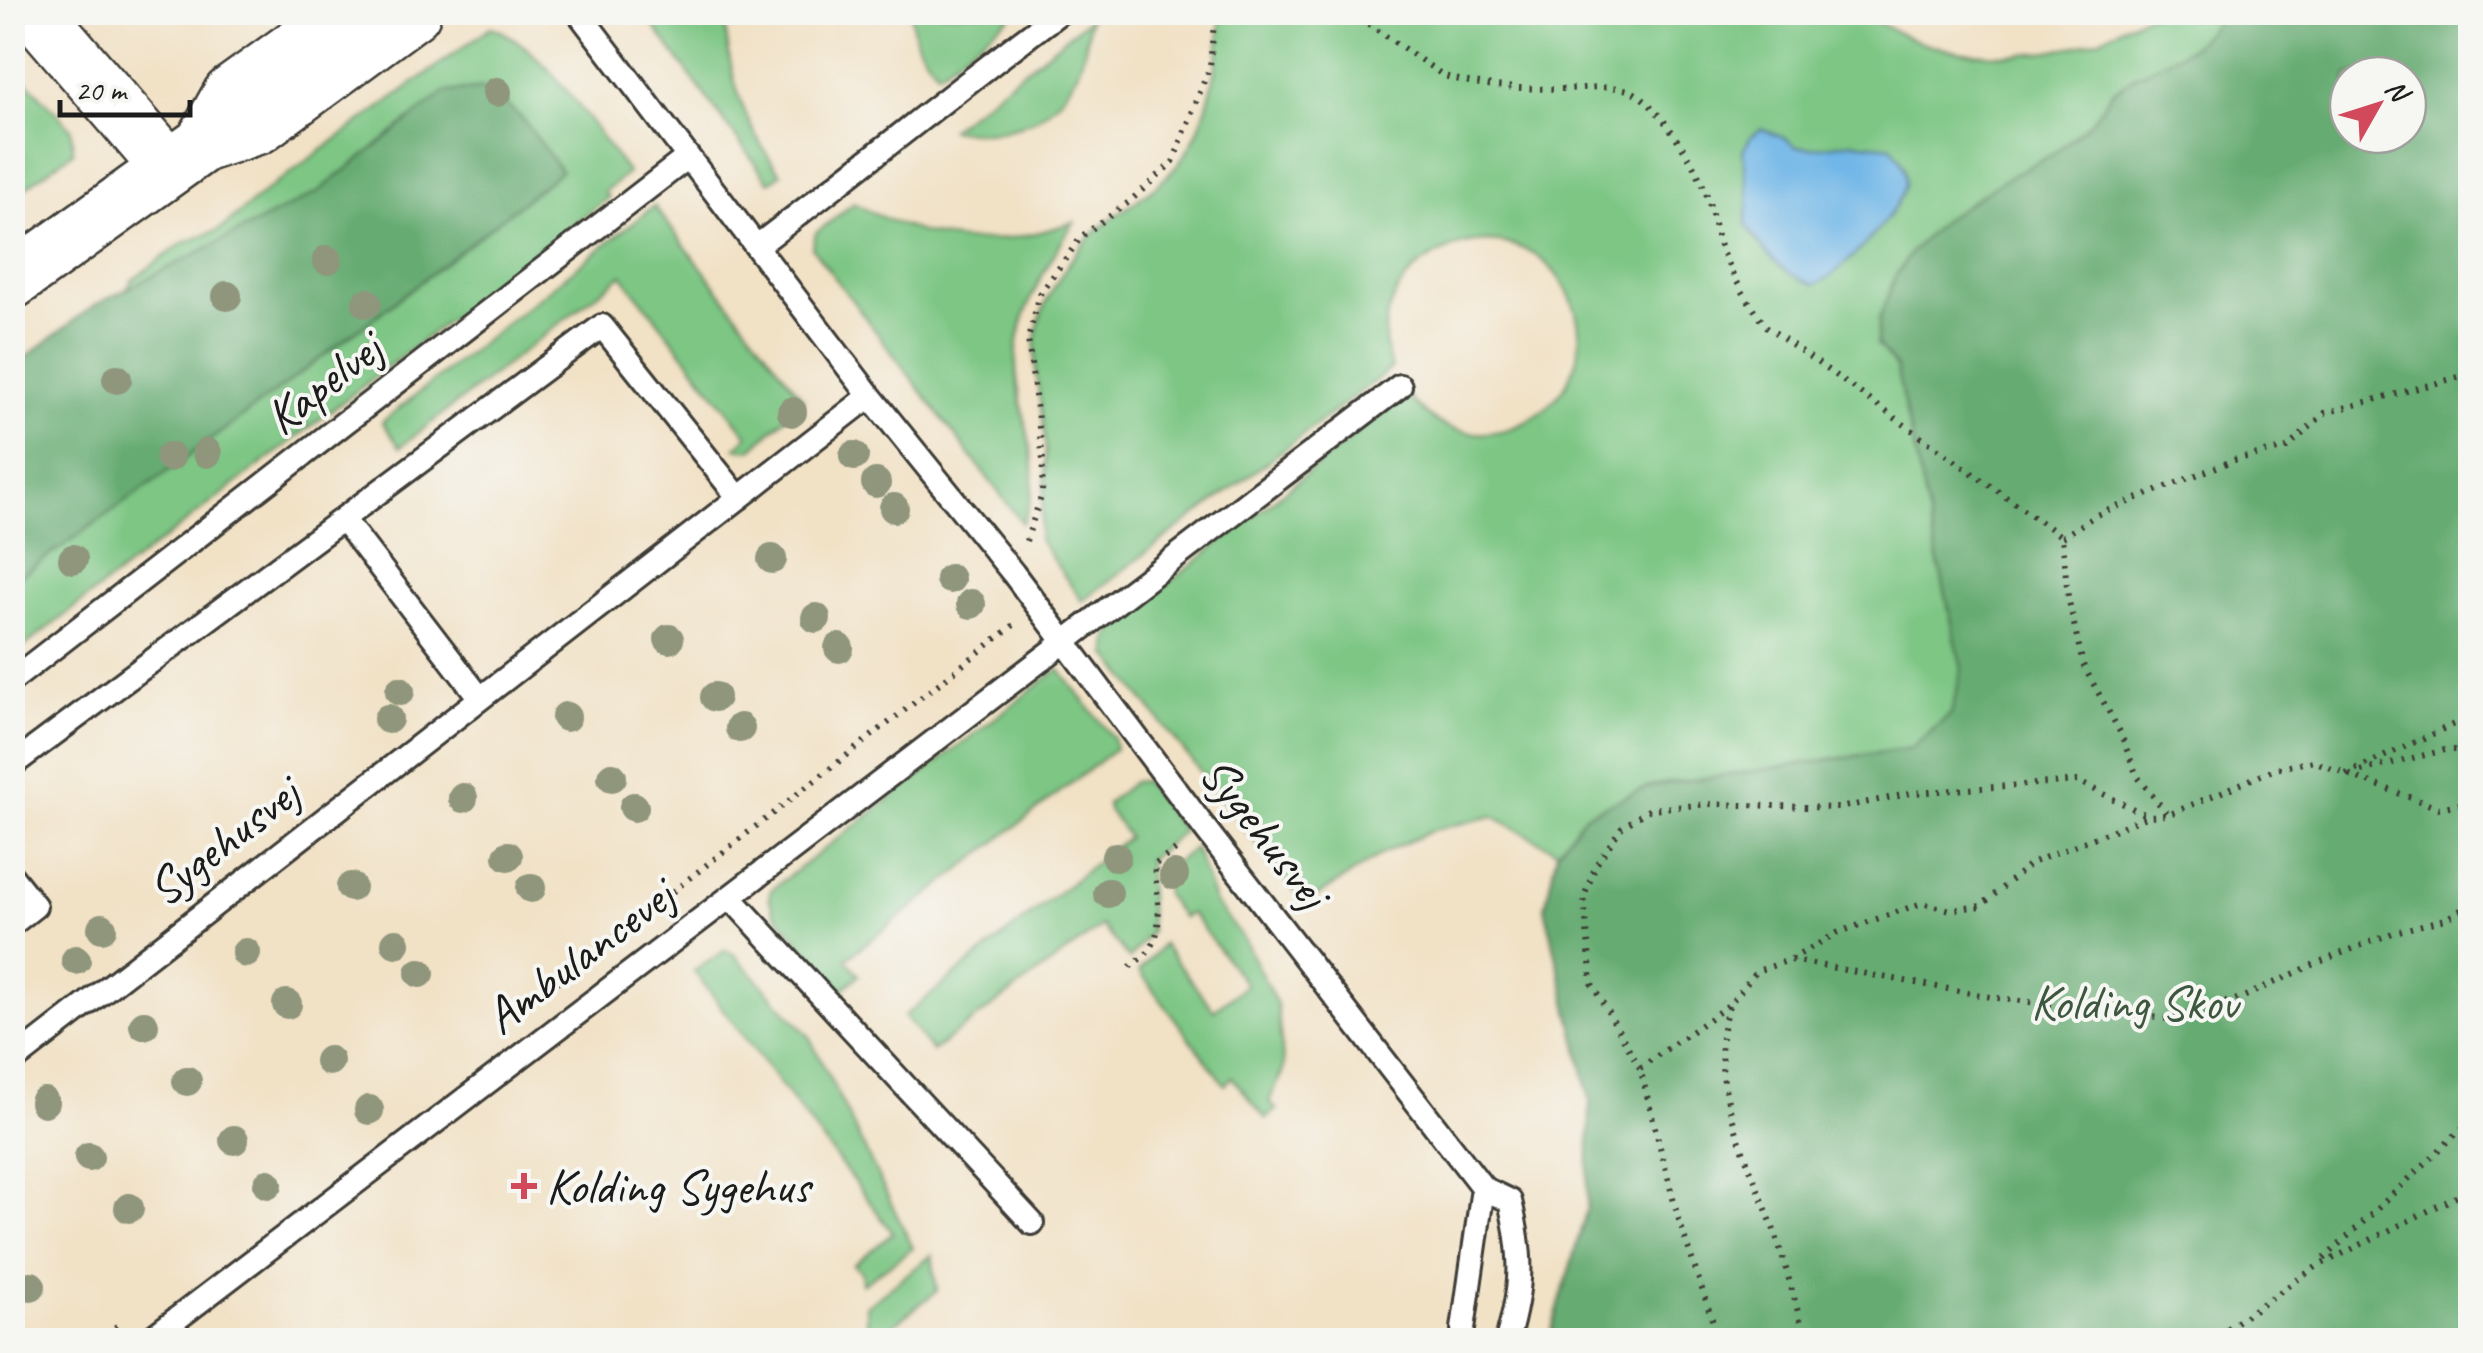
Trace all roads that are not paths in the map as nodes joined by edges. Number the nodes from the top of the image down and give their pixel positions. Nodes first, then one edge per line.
1 (34, 12) edge
2 (345, 12) edge
3 (413, 12) edge
4 (578, 12) edge
5 (1060, 12) edge
6 (186, 156) junction
7 (688, 157) junction
8 (757, 246) junction
9 (12, 281) edge
10 (1400, 386) dead end
11 (870, 396) junction
12 (740, 498) junction
13 (343, 519) junction
14 (1065, 644) junction
15 (12, 680) edge
16 (480, 698) junction
17 (12, 765) edge
18 (12, 877) edge
19 (730, 897) junction
20 (12, 924) edge
21 (16, 1054) edge
22 (1484, 1188) junction
23 (1032, 1223) dead end
24 (1463, 1329) dead end
25 (149, 1340) edge
26 (1507, 1340) edge

1 - 6 street
2 - 6 street
3 - 6 street
4 - 7 lane, Sygehusvej
5 - 8 lane
6 - 9 street
7 - 8 lane, Sygehusvej
7 - 15 lane, Kapelvej
8 - 11 lane, Sygehusvej
10 - 14 lane, Ambulancevej
11 - 12 lane, Sygehusvej
11 - 14 lane, Sygehusvej
12 - 13 lane
12 - 16 lane, Sygehusvej
13 - 16 lane
13 - 17 lane
14 - 19 lane, Ambulancevej
14 - 22 lane, Sygehusvej
16 - 21 lane, Sygehusvej
18 - 20 lane
19 - 23 lane
19 - 25 lane, Ambulancevej
22 - 24 lane
22 - 26 lane, Sygehusvej

